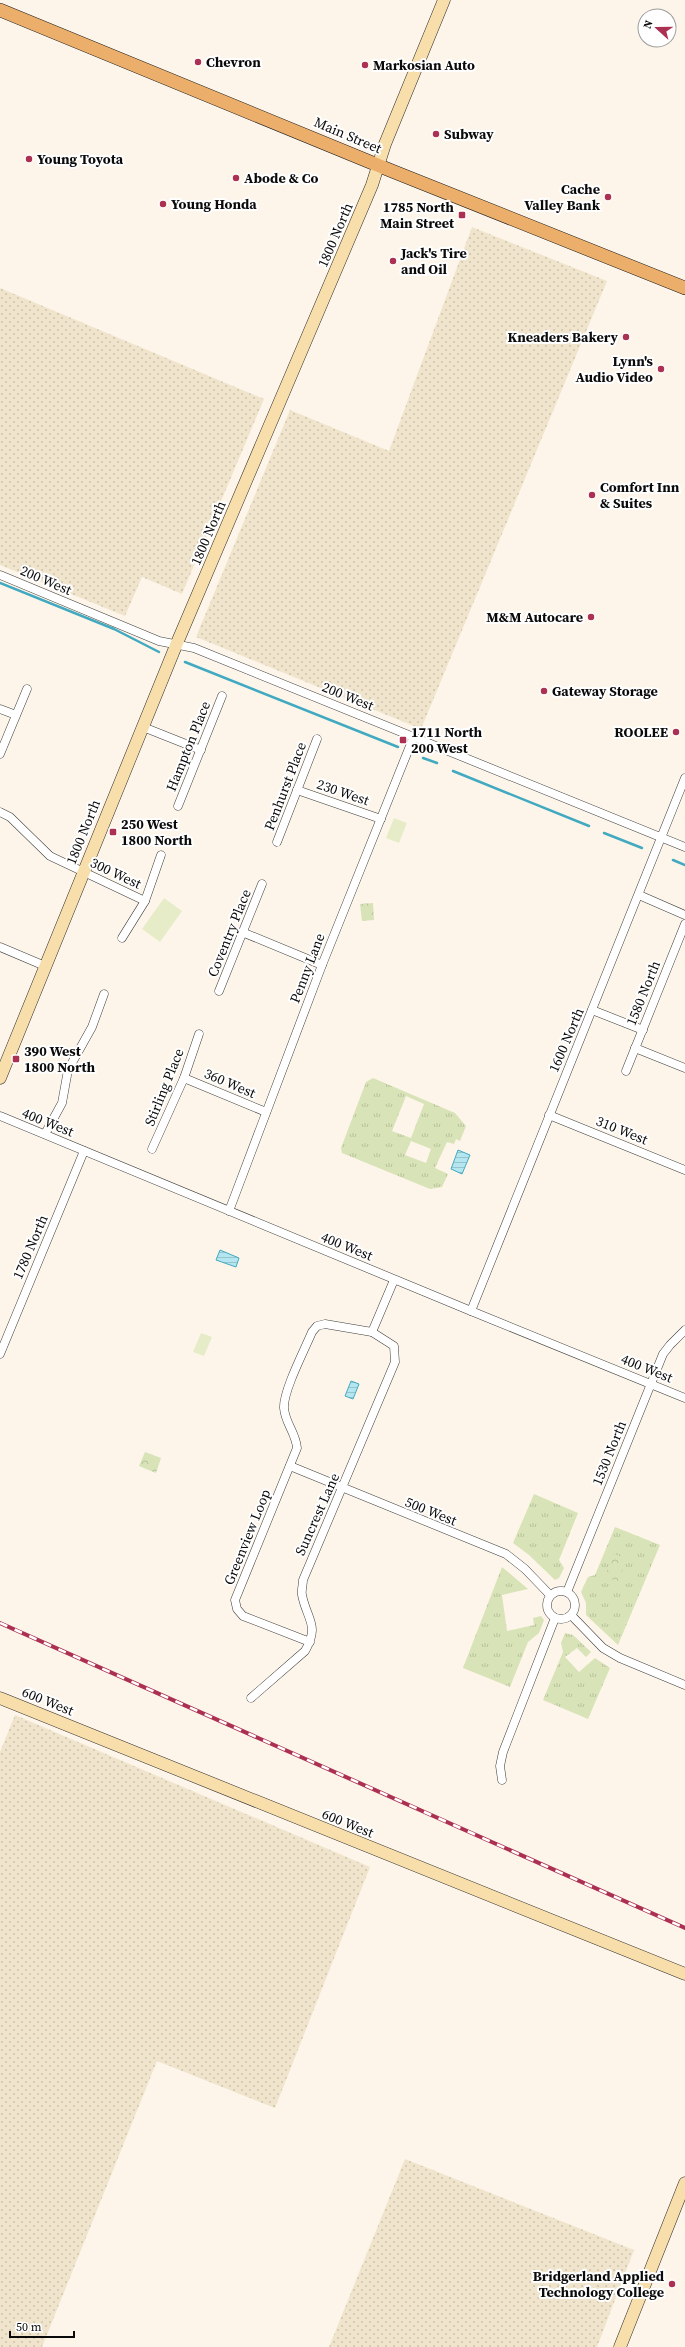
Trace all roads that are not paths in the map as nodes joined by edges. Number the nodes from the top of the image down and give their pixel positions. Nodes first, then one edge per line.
1 (444, 0) edge
2 (0, 11) edge
3 (379, 166) junction
4 (685, 288) edge
5 (0, 575) edge
6 (177, 643) junction
7 (26, 689) dead end
8 (222, 696) dead end
9 (0, 709) edge
10 (16, 715) junction
11 (143, 727) junction
12 (414, 736) junction
13 (317, 739) dead end
14 (201, 750) junction
15 (0, 754) edge
16 (685, 778) edge
17 (297, 790) junction
18 (178, 806) dead end
19 (0, 812) edge
20 (381, 819) junction
21 (661, 837) junction
22 (277, 842) dead end
23 (685, 847) edge
24 (161, 855) dead end
25 (83, 872) junction
26 (262, 884) dead end
27 (639, 895) junction
28 (145, 901) junction
29 (685, 915) edge
30 (685, 924) edge
31 (242, 932) junction
32 (122, 938) dead end
33 (0, 947) edge
34 (322, 965) junction
35 (45, 966) junction
36 (219, 991) dead end
37 (104, 994) dead end
38 (592, 1010) junction
39 (643, 1030) junction
40 (199, 1034) dead end
41 (635, 1048) junction
42 (685, 1068) edge
43 (626, 1071) dead end
44 (0, 1078) edge
45 (184, 1078) junction
46 (266, 1112) junction
47 (549, 1115) junction
48 (0, 1116) edge
49 (45, 1134) junction
50 (152, 1149) dead end
51 (84, 1151) junction
52 (685, 1170) edge
53 (229, 1211) junction
54 (394, 1280) junction
55 (471, 1312) junction
56 (685, 1330) edge
57 (372, 1332) junction
58 (0, 1354) edge
59 (651, 1384) junction
60 (685, 1398) edge
61 (290, 1466) junction
62 (343, 1488) junction
63 (567, 1592) junction
64 (550, 1595) junction
65 (571, 1615) junction
66 (555, 1618) junction
67 (310, 1642) junction
68 (685, 1685) edge
69 (0, 1698) edge
70 (251, 1698) dead end
71 (502, 1780) dead end
72 (685, 1974) edge
73 (685, 2183) edge
74 (620, 2347) edge

1 - 3 street, 1800 North
2 - 3 main road, Main Street
3 - 4 main road, Main Street
3 - 6 street, 1800 North
5 - 6 street, 200 West
6 - 11 street, 1800 North
6 - 12 street, 200 West
7 - 10 street
8 - 14 street, Hampton Place
9 - 10 street
10 - 15 street
11 - 14 street
11 - 25 street, 1800 North
12 - 20 street, Penny Lane
12 - 21 street, 200 West
13 - 17 street, Penhurst Place
14 - 18 street, Hampton Place
16 - 21 street, 1600 North
17 - 20 street, 230 West
17 - 22 street, Penhurst Place
19 - 25 street, 300 West
20 - 34 street, Penny Lane
21 - 23 street, 200 West
21 - 27 street, 1600 North
24 - 28 street
25 - 28 street, 300 West
25 - 35 street, 1800 North
26 - 31 street, Coventry Place
27 - 29 street
27 - 38 street, 1600 North
28 - 32 street
30 - 39 street, 1580 North
31 - 34 street
31 - 36 street, Coventry Place
33 - 35 street
34 - 46 street, Penny Lane
35 - 44 street, 1800 North
37 - 49 street
38 - 39 street
38 - 47 street, 1600 North
39 - 41 street, 1580 North
40 - 45 street, Stirling Place
41 - 42 street
41 - 43 street, 1580 North
45 - 46 street, 360 West
45 - 50 street, Stirling Place
46 - 53 street, Penny Lane
47 - 52 street, 310 West
47 - 55 street, 1600 North
48 - 49 street, 400 West
49 - 51 street, 400 West
51 - 53 street, 400 West
51 - 58 street, 1780 North
53 - 54 street, 400 West
54 - 55 street, 400 West
54 - 57 street
55 - 59 street, 400 West
56 - 59 street, 1530 North
57 - 61 street
57 - 62 street, Suncrest Lane
59 - 60 street, 400 West
59 - 63 street, 1530 North
61 - 62 street, 500 West
61 - 67 street, Greenview Loop
62 - 64 street, 500 West
62 - 67 street, Suncrest Lane
63 - 64 street
63 - 65 street
64 - 66 street
65 - 66 street
65 - 68 street
66 - 71 street
67 - 70 street
69 - 72 street, 600 West
73 - 74 street

